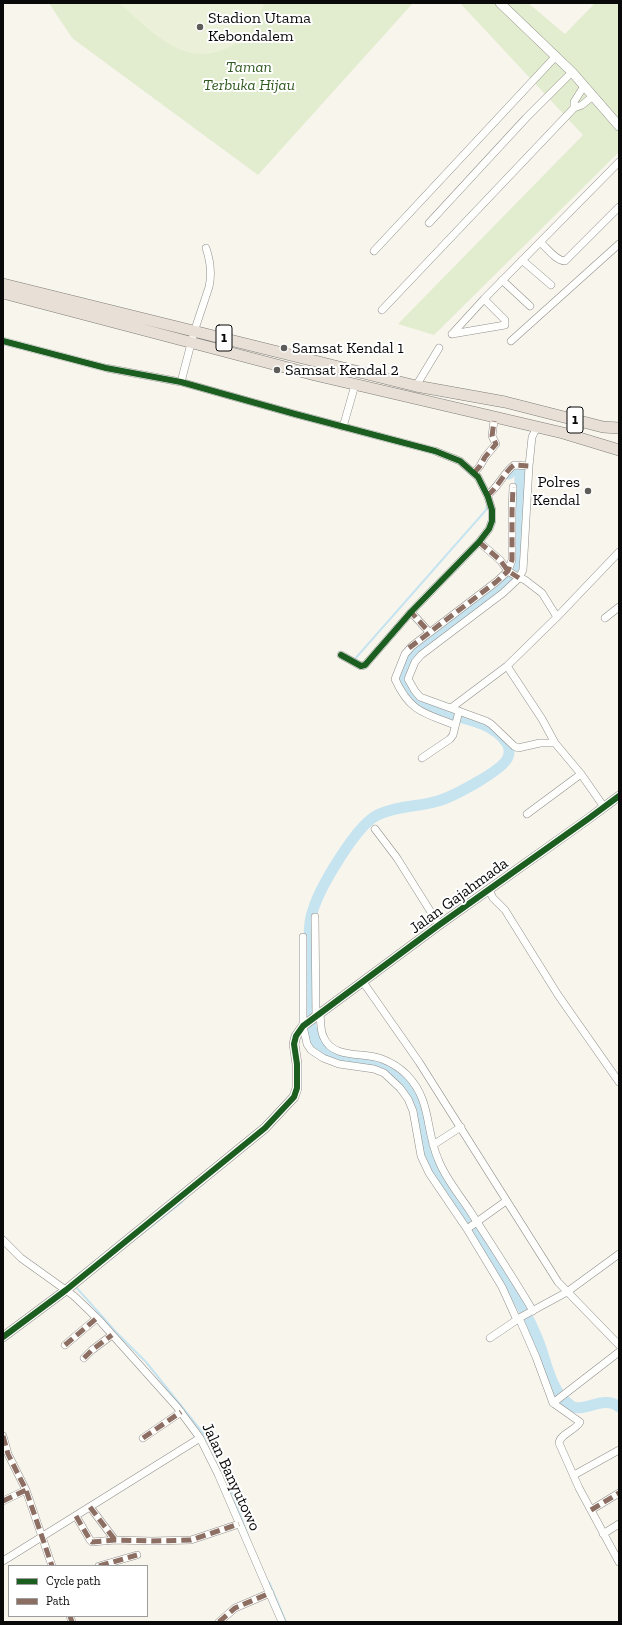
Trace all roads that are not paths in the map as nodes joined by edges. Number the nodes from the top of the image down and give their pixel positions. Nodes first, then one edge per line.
1 (500, 3) edge
2 (556, 56) junction
3 (572, 72) junction
4 (584, 86) junction
5 (593, 96) junction
6 (574, 108) junction
7 (619, 126) edge
8 (617, 167) edge
9 (619, 207) edge
10 (429, 223) dead end
11 (540, 242) junction
12 (619, 244) edge
13 (206, 248) dead end
14 (374, 251) dead end
15 (522, 260) junction
16 (502, 280) junction
17 (3, 284) edge
18 (551, 285) dead end
19 (3, 293) edge
20 (26, 295) junction
21 (484, 299) junction
22 (530, 306) dead end
23 (382, 310) dead end
24 (193, 337) junction
25 (3, 341) edge
26 (510, 341) dead end
27 (438, 348) dead end
28 (181, 382) junction
29 (355, 385) junction
30 (416, 386) junction
31 (500, 421) junction
32 (343, 427) junction
33 (619, 428) edge
34 (531, 429) junction
35 (619, 450) edge
36 (526, 466) junction
37 (474, 473) junction
38 (513, 487) dead end
39 (488, 498) junction
40 (479, 542) junction
41 (619, 552) edge
42 (513, 574) junction
43 (619, 607) edge
44 (411, 612) junction
45 (557, 618) junction
46 (605, 618) dead end
47 (429, 632) junction
48 (341, 655) dead end
49 (507, 666) junction
50 (397, 679) junction
51 (407, 679) junction
52 (451, 708) junction
53 (459, 712) junction
54 (456, 723) junction
55 (555, 743) junction
56 (422, 758) dead end
57 (581, 774) junction
58 (619, 796) edge
59 (600, 801) junction
60 (527, 814) dead end
61 (375, 829) dead end
62 (491, 894) junction
63 (314, 917) dead end
64 (439, 925) junction
65 (303, 937) dead end
66 (366, 986) junction
67 (317, 1016) junction
68 (305, 1031) junction
69 (619, 1082) edge
70 (461, 1128) junction
71 (433, 1145) junction
72 (506, 1200) junction
73 (477, 1223) junction
74 (468, 1228) junction
75 (3, 1240) edge
76 (619, 1254) edge
77 (66, 1290) junction
78 (567, 1292) junction
79 (532, 1312) junction
80 (97, 1318) junction
81 (519, 1318) junction
82 (112, 1335) junction
83 (3, 1337) edge
84 (490, 1338) dead end
85 (65, 1345) dead end
86 (619, 1345) edge
87 (619, 1352) edge
88 (84, 1358) dead end
89 (554, 1402) junction
90 (181, 1412) junction
91 (3, 1436) edge
92 (143, 1438) dead end
93 (200, 1438) junction
94 (619, 1450) edge
95 (574, 1475) junction
96 (24, 1491) junction
97 (619, 1492) edge
98 (3, 1501) edge
99 (90, 1507) junction
100 (591, 1510) junction
101 (76, 1516) junction
102 (239, 1524) junction
103 (619, 1524) edge
104 (603, 1534) junction
105 (40, 1538) junction
106 (115, 1540) junction
107 (137, 1555) dead end
108 (3, 1561) edge
109 (619, 1562) edge
110 (52, 1565) edge
111 (102, 1565) edge
112 (270, 1593) junction
113 (218, 1622) edge
114 (282, 1622) edge

1 - 2 street
2 - 3 street
2 - 14 street
3 - 4 street
3 - 10 street
4 - 5 street
4 - 6 street
5 - 6 street
5 - 7 street
6 - 23 street
8 - 11 street
9 - 11 street
11 - 15 street
12 - 26 street
13 - 24 street
15 - 16 street
15 - 18 street
16 - 21 street
16 - 22 street
17 - 20 highway, 1
19 - 20 highway, 1
20 - 24 highway, 1
21 - 21 street
24 - 28 street
24 - 29 highway, 1
24 - 30 highway, 1
25 - 28 street
27 - 30 street
28 - 32 street
29 - 31 highway, 1
29 - 32 street
30 - 33 highway, 1
31 - 34 highway, 1
31 - 37 street
32 - 37 street
34 - 35 highway, 1
34 - 36 street
36 - 39 street
36 - 42 street
37 - 39 street
38 - 42 street
39 - 40 street
40 - 42 street
40 - 44 street
41 - 45 street
42 - 45 street
42 - 47 street
42 - 51 street
43 - 46 street
44 - 47 street
44 - 48 street
45 - 49 street
47 - 50 street
49 - 52 street
49 - 55 street
50 - 51 street
50 - 54 street
51 - 52 street
52 - 53 street
53 - 54 street
53 - 55 street
54 - 56 street
55 - 57 street
57 - 59 street
57 - 60 street
58 - 59 street, Jalan Gajahmada
59 - 62 street, Jalan Gajahmada
61 - 64 street
62 - 64 street, Jalan Gajahmada
62 - 69 street
63 - 67 street
64 - 66 street, Jalan Gajahmada
65 - 68 street
66 - 67 street, Jalan Gajahmada
66 - 70 street
67 - 68 street, Jalan Gajahmada
67 - 71 street
68 - 74 street
68 - 77 street
70 - 71 street
70 - 72 street
71 - 73 street
72 - 73 street
72 - 78 street
73 - 74 street
73 - 79 street
74 - 81 street
75 - 77 street, Jalan Banyutowo
76 - 78 street
77 - 80 street, Jalan Banyutowo
77 - 83 street
78 - 79 street
78 - 86 street
79 - 81 street
80 - 82 street, Jalan Banyutowo
80 - 85 street
81 - 84 street
81 - 89 street
82 - 88 street
82 - 90 street, Jalan Banyutowo
87 - 89 street
89 - 95 street
90 - 92 street
90 - 93 street, Jalan Banyutowo
91 - 96 street
93 - 99 street
93 - 102 street, Jalan Banyutowo
94 - 95 street
95 - 100 street
96 - 98 street
96 - 105 street
97 - 100 street
99 - 101 street
99 - 106 street
100 - 104 street
101 - 105 street
101 - 106 street
102 - 106 street
102 - 112 street, Jalan Banyutowo
103 - 104 street
104 - 109 street
105 - 108 street
105 - 110 street
107 - 111 street
112 - 113 street
112 - 114 street, Jalan Banyutowo

